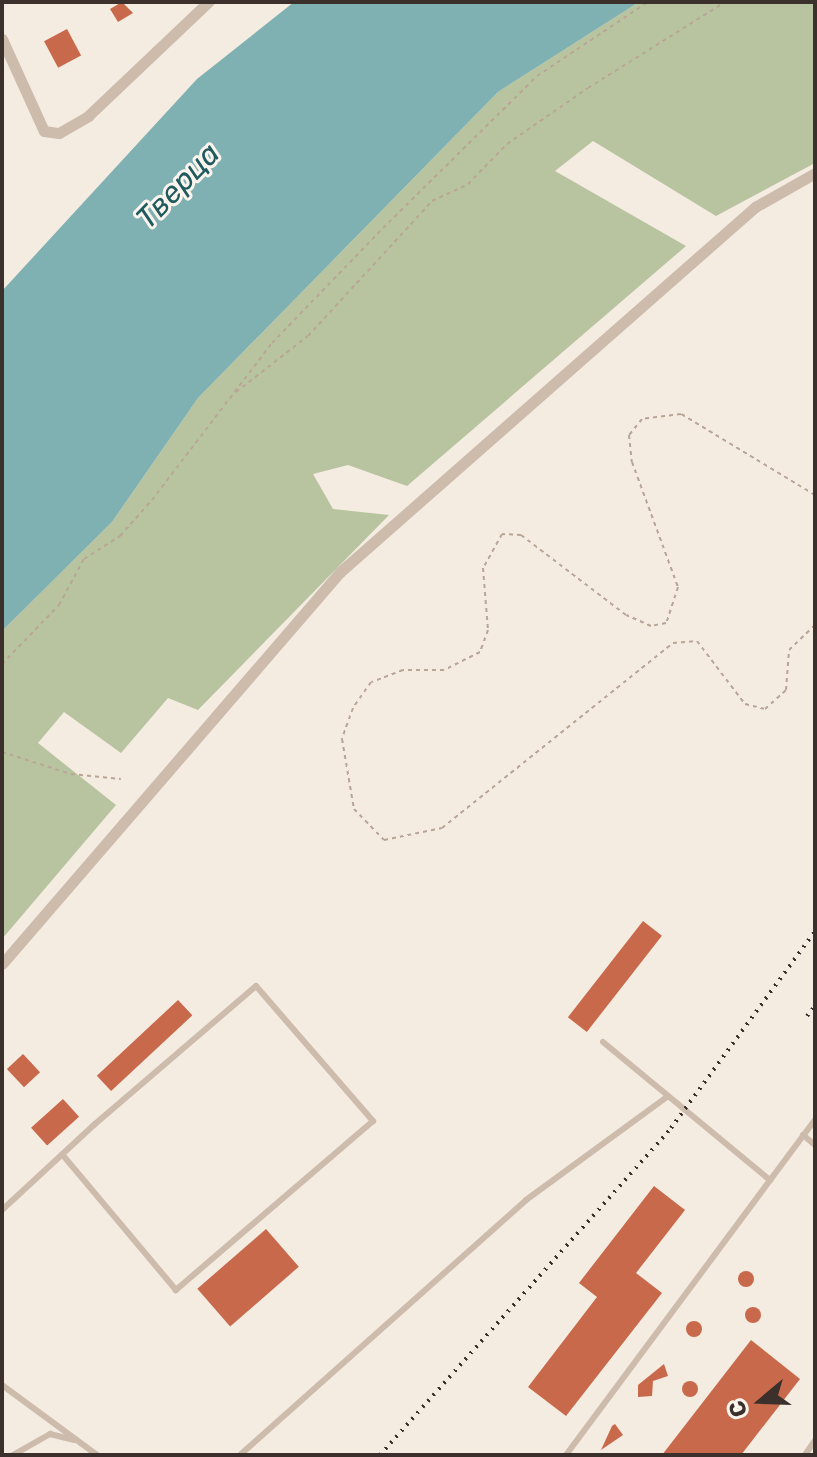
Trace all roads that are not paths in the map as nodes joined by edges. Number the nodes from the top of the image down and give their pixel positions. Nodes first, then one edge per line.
1 (208, 2) edge
2 (3, 46) edge
3 (815, 173) edge
4 (2, 964) edge
5 (603, 1042) dead end
6 (668, 1096) junction
7 (815, 1120) edge
8 (803, 1135) junction
9 (815, 1145) edge
10 (62, 1154) junction
11 (770, 1180) junction
12 (2, 1210) edge
13 (2, 1385) edge
14 (74, 1440) junction
15 (815, 1440) edge
16 (13, 1455) edge
17 (97, 1455) edge
18 (240, 1455) edge
19 (566, 1455) edge
20 (805, 1455) edge

1 - 2 street
3 - 4 street
5 - 6 lane
6 - 11 lane
6 - 18 lane
7 - 8 lane
8 - 9 lane
8 - 11 lane
10 - 10 lane
10 - 12 lane
11 - 19 lane
13 - 14 lane
14 - 16 lane
14 - 17 lane
15 - 20 lane

